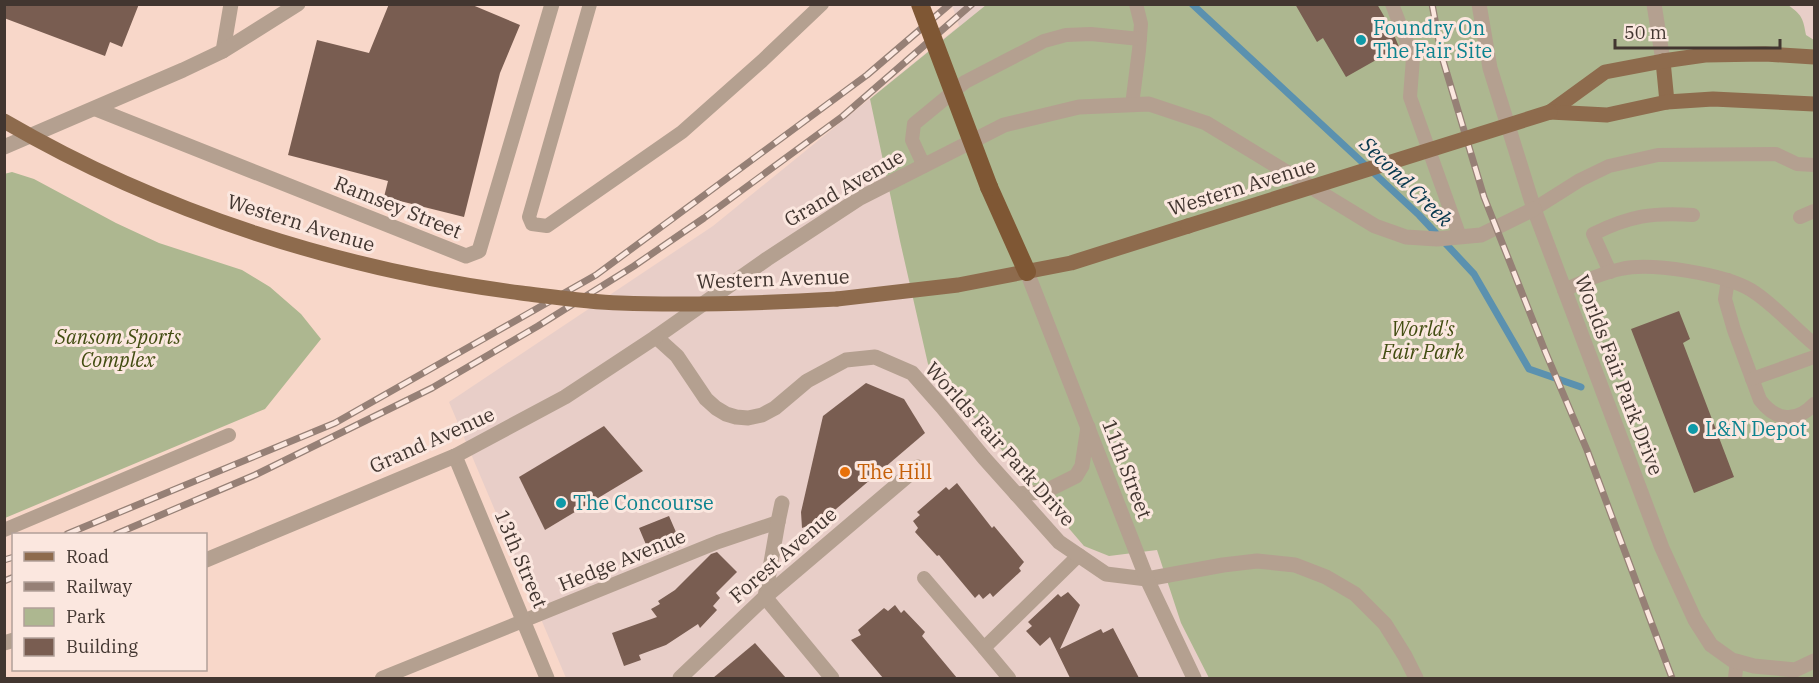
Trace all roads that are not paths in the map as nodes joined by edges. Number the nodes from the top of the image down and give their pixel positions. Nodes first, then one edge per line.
1 (231, 4) edge
2 (298, 4) edge
3 (552, 4) edge
4 (590, 4) edge
5 (822, 4) edge
6 (920, 4) edge
7 (1136, 4) edge
8 (1392, 4) edge
9 (1479, 4) edge
10 (1654, 4) edge
11 (1140, 39) junction
12 (223, 51) junction
13 (1815, 55) edge
14 (1663, 61) junction
15 (1667, 102) junction
16 (1815, 104) edge
17 (1132, 105) junction
18 (96, 109) junction
19 (1550, 112) junction
20 (4, 121) edge
21 (4, 147) edge
22 (1815, 165) edge
23 (924, 166) junction
24 (1534, 209) junction
25 (1815, 211) edge
26 (1693, 215) dead end
27 (1800, 217) dead end
28 (1456, 238) junction
29 (1027, 272) junction
30 (1610, 272) junction
31 (1728, 280) junction
32 (1564, 290) junction
33 (656, 337) junction
34 (1815, 344) edge
35 (1814, 358) edge
36 (1752, 379) junction
37 (1815, 404) edge
38 (1088, 427) junction
39 (229, 435) dead end
40 (455, 456) junction
41 (918, 466) dead end
42 (1016, 494) junction
43 (782, 503) dead end
44 (778, 522) junction
45 (4, 530) edge
46 (1078, 555) junction
47 (207, 560) edge
48 (924, 578) dead end
49 (1147, 579) junction
50 (765, 597) junction
51 (524, 621) junction
52 (984, 648) junction
53 (1737, 661) junction
54 (1815, 661) edge
55 (382, 678) edge
56 (547, 678) edge
57 (680, 678) edge
58 (832, 678) edge
59 (1009, 678) edge
60 (1194, 678) edge
61 (1416, 678) edge
62 (1735, 678) edge

1 - 12 street
2 - 12 street
3 - 18 street, Ramsey Street
4 - 5 lane
6 - 29 highway, bridge
7 - 11 lane
8 - 28 lane
9 - 24 street, Worlds Fair Park Drive
10 - 14 street
11 - 17 lane
11 - 23 lane
12 - 18 street
13 - 14 main road, Western Avenue
14 - 15 main road
14 - 19 main road, Western Avenue
15 - 16 main road, Western Avenue
15 - 19 main road, Western Avenue
17 - 23 street, Grand Avenue
17 - 28 street, Grand Avenue
18 - 21 street
19 - 29 main road, Western Avenue, bridge
20 - 29 main road, Western Avenue, bridge
22 - 24 lane
23 - 33 street, Grand Avenue
24 - 28 street, Grand Avenue
24 - 32 street, Worlds Fair Park Drive
25 - 27 lane
26 - 30 lane
29 - 38 street, 11th Street
30 - 31 lane
30 - 32 lane
31 - 34 lane
31 - 36 lane
32 - 53 street, Worlds Fair Park Drive
33 - 40 street, Grand Avenue
33 - 42 street, Worlds Fair Park Drive
35 - 36 lane
36 - 37 lane
38 - 42 street
38 - 49 street, 11th Street
39 - 45 lane
40 - 47 street, Grand Avenue
40 - 51 street, 13th Street
41 - 50 street, Forest Avenue
42 - 46 street, Worlds Fair Park Drive
43 - 44 street
44 - 50 street
44 - 51 lane, Hedge Avenue
46 - 49 street, Worlds Fair Park Drive
46 - 52 lane
48 - 52 lane
49 - 60 street, 11th Street
49 - 61 street, Worlds Fair Park Drive
50 - 57 street, Forest Avenue
50 - 58 street
51 - 55 lane, Hedge Avenue
51 - 56 street, 13th Street
52 - 59 lane
53 - 54 street, Worlds Fair Park Drive
53 - 62 lane

